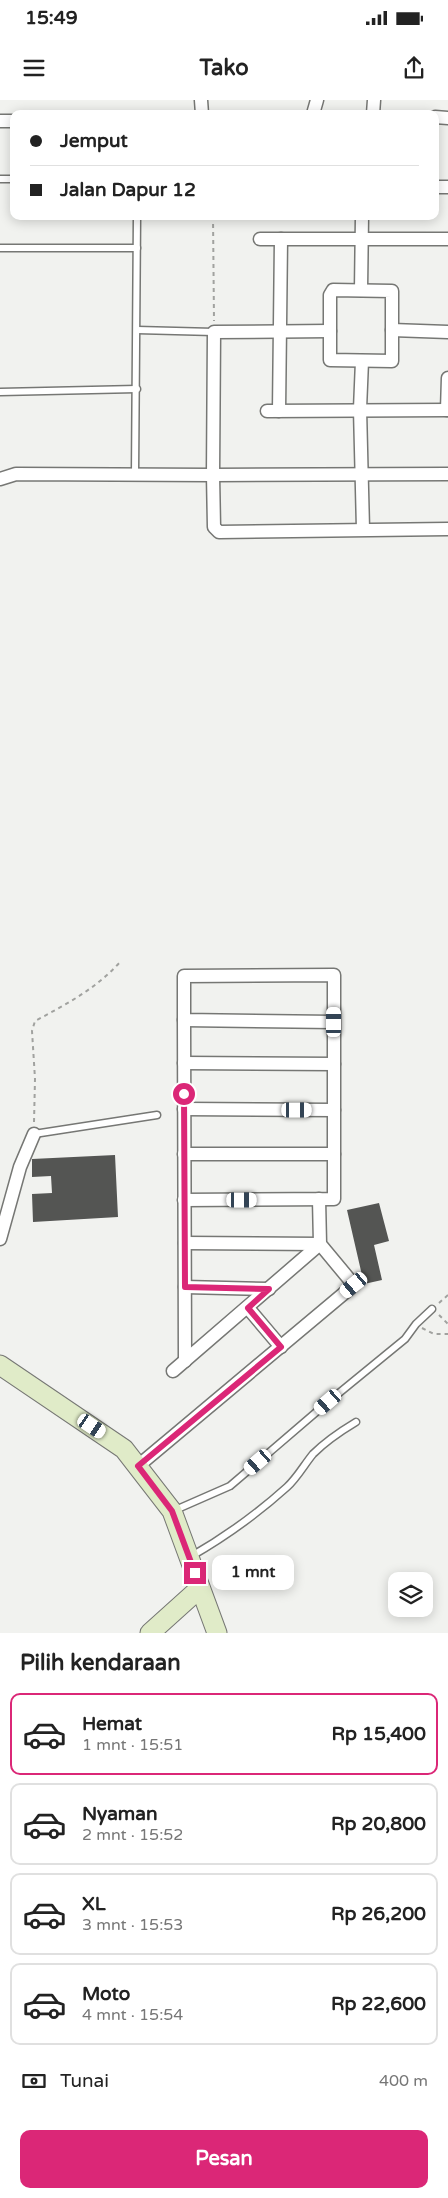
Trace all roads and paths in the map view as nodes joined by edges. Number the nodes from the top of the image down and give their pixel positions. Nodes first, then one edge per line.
1 (137, 220) edge
2 (212, 220) edge
3 (362, 220) edge
4 (362, 237) junction
5 (260, 239) dead end
6 (281, 239) junction
7 (448, 239) edge
8 (0, 248) edge
9 (137, 248) junction
10 (361, 290) junction
11 (137, 330) junction
12 (330, 330) junction
13 (392, 330) junction
14 (279, 331) junction
15 (214, 332) junction
16 (448, 332) edge
17 (362, 361) junction
18 (448, 378) edge
19 (137, 389) junction
20 (0, 392) edge
21 (360, 409) junction
22 (447, 410) edge
23 (361, 474) junction
24 (448, 474) edge
25 (135, 475) junction
26 (213, 475) junction
27 (0, 479) edge
28 (362, 529) junction
29 (448, 530) edge
30 (122, 961) dead end
31 (184, 1020) junction
32 (334, 1022) junction
33 (184, 1063) junction
34 (334, 1064) junction
35 (184, 1109) junction
36 (334, 1110) junction
37 (157, 1115) dead end
38 (34, 1134) junction
39 (184, 1154) junction
40 (334, 1154) junction
41 (319, 1199) junction
42 (184, 1200) junction
43 (0, 1239) edge
44 (185, 1243) junction
45 (320, 1244) junction
46 (185, 1287) junction
47 (269, 1289) junction
48 (448, 1295) edge
49 (248, 1308) junction
50 (432, 1309) junction
51 (416, 1324) junction
52 (448, 1324) edge
53 (448, 1334) edge
54 (281, 1347) junction
55 (185, 1361) junction
56 (0, 1365) edge
57 (172, 1371) dead end
58 (356, 1422) dead end
59 (138, 1466) junction
60 (172, 1511) junction
61 (189, 1558) junction
62 (200, 1588) junction
63 (150, 1633) edge
64 (217, 1633) edge

1 - 9 lane
2 - 15 path
3 - 4 street
4 - 6 street
4 - 7 street
4 - 10 street
5 - 6 street
6 - 14 street
8 - 9 lane
9 - 11 lane
10 - 12 street
10 - 13 street
11 - 15 lane
11 - 19 lane
12 - 14 street
12 - 17 street
13 - 16 street
13 - 17 street
14 - 15 street
14 - 21 street
15 - 26 street
17 - 21 street
18 - 22 street
19 - 20 lane
19 - 25 lane
21 - 22 street
21 - 23 street
23 - 24 street
23 - 26 street
23 - 28 street
25 - 26 street
25 - 27 street
26 - 28 street
28 - 29 street
30 - 38 path
31 - 32 street
31 - 32 street
31 - 33 street
32 - 34 street
33 - 34 street
33 - 35 street
34 - 36 street
35 - 36 street
35 - 39 street
36 - 40 street
37 - 38 lane
38 - 43 street
39 - 40 street
39 - 42 street
40 - 41 street
41 - 42 street
41 - 45 street
42 - 44 street
44 - 45 street
44 - 46 street
45 - 47 street
45 - 54 street
46 - 47 street
46 - 55 street
47 - 49 street
48 - 50 path
49 - 54 street
49 - 55 street
50 - 51 lane
50 - 52 path
51 - 53 path
51 - 60 lane
54 - 59 street
55 - 57 street
56 - 59 street
58 - 61 lane
59 - 60 street
60 - 61 street
61 - 62 street
62 - 63 street
62 - 64 street

